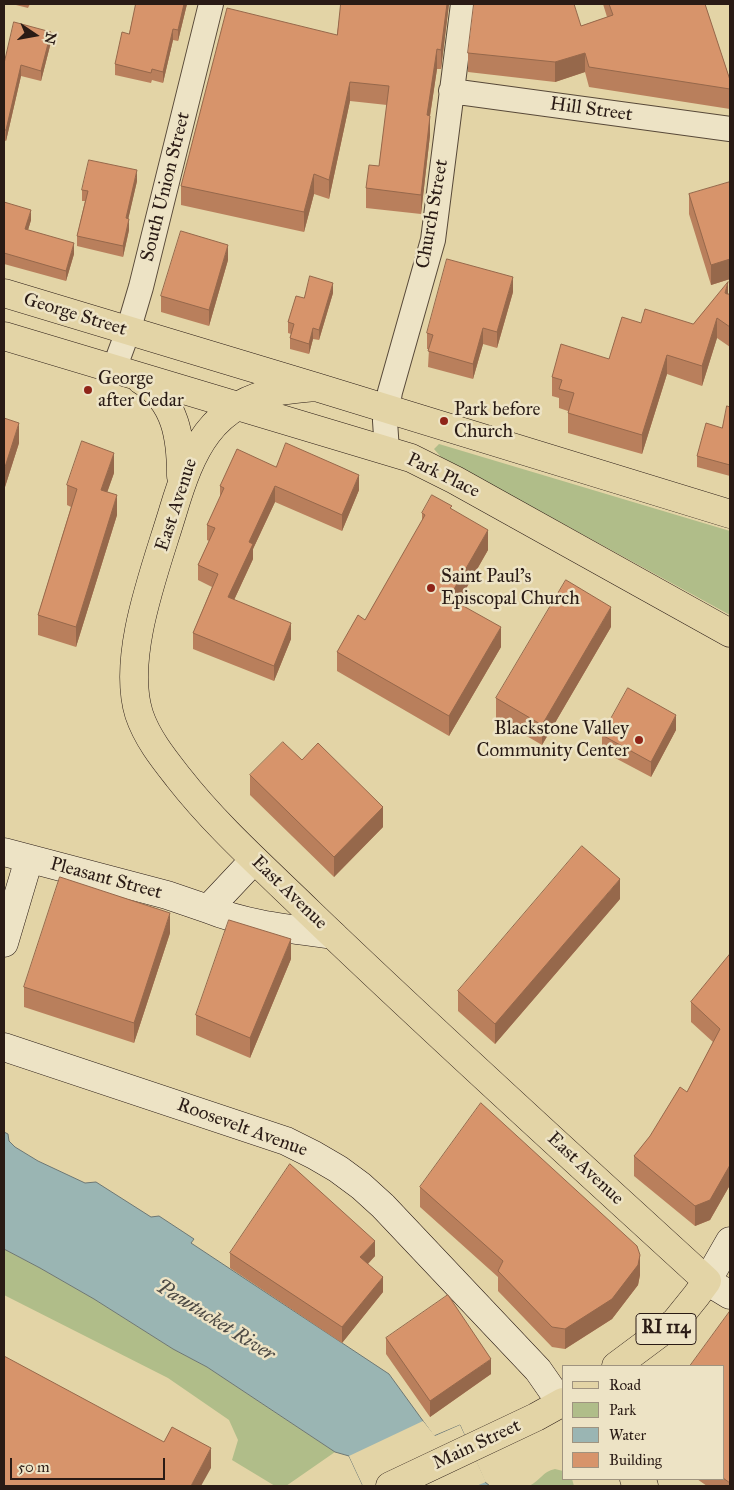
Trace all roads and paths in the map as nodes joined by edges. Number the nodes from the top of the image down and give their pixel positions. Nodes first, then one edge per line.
1 (211, 4) edge
2 (463, 4) edge
3 (451, 91) junction
4 (730, 129) edge
5 (4, 294) edge
6 (138, 333) junction
7 (4, 336) edge
8 (123, 372) junction
9 (316, 387) junction
10 (238, 406) junction
11 (387, 408) junction
12 (388, 451) junction
13 (181, 484) junction
14 (730, 514) edge
15 (730, 633) edge
16 (11, 856) edge
17 (254, 860) junction
18 (208, 909) junction
19 (333, 935) junction
20 (4, 943) edge
21 (4, 1047) edge
22 (730, 1241) edge
23 (707, 1281) junction
24 (730, 1295) edge
25 (617, 1365) edge
26 (562, 1403) edge
27 (390, 1486) edge

1 - 6 street, South Union Street
2 - 3 street, Church Street
3 - 4 street, Hill Street
3 - 11 street, Church Street
5 - 6 main road, George Street
6 - 8 street, South Union Street
6 - 9 main road
7 - 8 main road
8 - 10 main road, Park Place
8 - 13 main road
9 - 10 main road, East Avenue
9 - 11 main road
10 - 12 main road, Park Place
10 - 13 main road, East Avenue
11 - 12 street, Church Street
11 - 14 main road
12 - 15 main road, Park Place
13 - 17 main road, East Avenue
16 - 18 main road, Pleasant Street
16 - 20 main road
17 - 18 main road
17 - 19 main road, East Avenue
18 - 19 main road, Pleasant Street
19 - 23 main road, East Avenue
21 - 26 main road, Roosevelt Avenue
22 - 23 main road
23 - 24 main road
23 - 25 main road, RI 114
26 - 27 main road, Main Street

